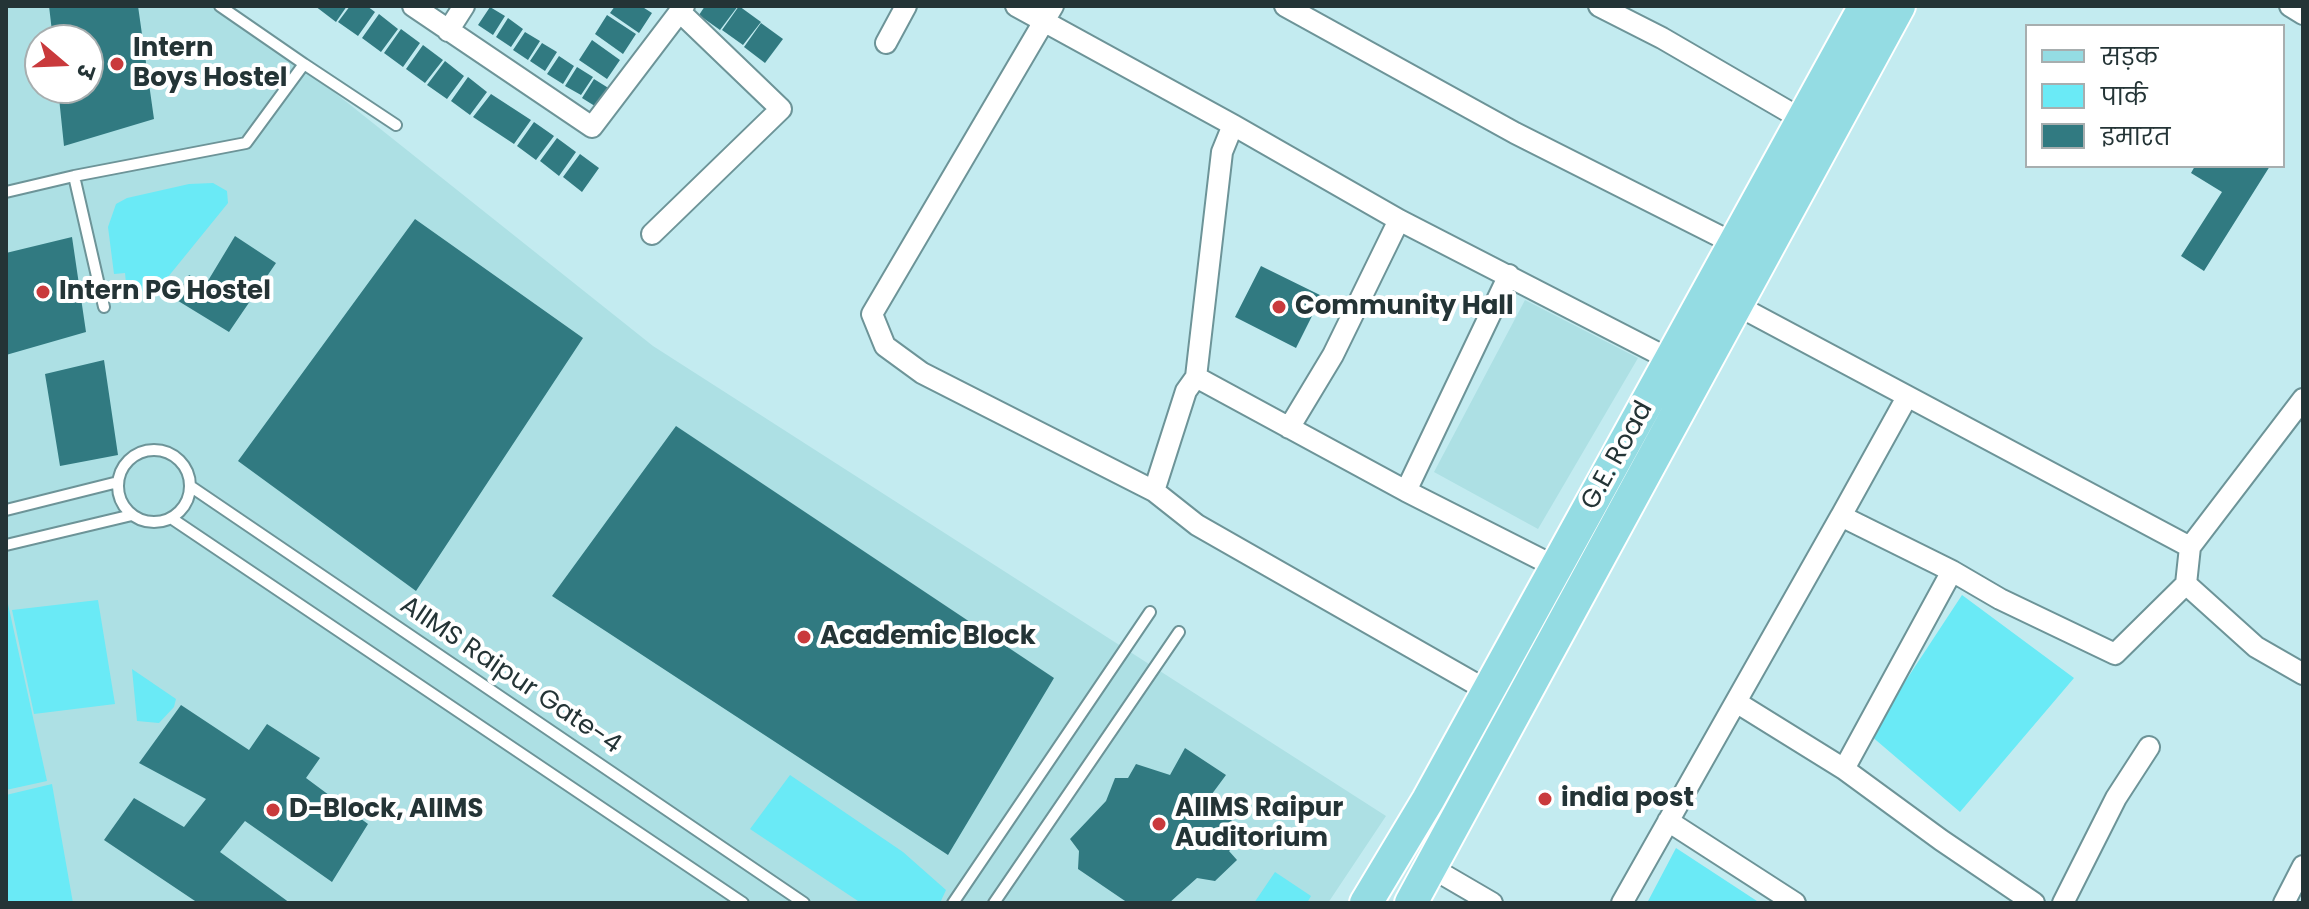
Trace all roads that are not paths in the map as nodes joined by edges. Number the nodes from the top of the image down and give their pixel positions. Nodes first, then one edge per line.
1 (220, 6) edge
2 (413, 6) edge
3 (464, 6) edge
4 (906, 6) edge
5 (1016, 6) edge
6 (1285, 6) edge
7 (1599, 6) edge
8 (1865, 6) edge
9 (1899, 6) edge
10 (2290, 6) edge
11 (681, 8) edge
12 (1049, 14) edge
13 (2303, 14) edge
14 (448, 31) junction
15 (886, 43) dead end
16 (304, 64) junction
17 (1803, 120) junction
18 (396, 125) dead end
19 (1233, 125) junction
20 (74, 176) junction
21 (6, 192) edge
22 (1399, 220) junction
23 (652, 234) dead end
24 (1735, 244) junction
25 (1509, 275) junction
26 (1711, 289) junction
27 (104, 307) dead end
28 (1737, 307) junction
29 (1671, 360) junction
30 (1196, 377) junction
31 (1907, 397) junction
32 (2303, 399) edge
33 (1289, 428) junction
34 (118, 482) junction
35 (190, 486) junction
36 (1154, 491) junction
37 (1406, 491) junction
38 (6, 510) edge
39 (132, 515) junction
40 (1841, 516) junction
41 (171, 518) junction
42 (6, 545) edge
43 (2190, 547) junction
44 (1556, 567) junction
45 (1952, 571) junction
46 (2186, 584) junction
47 (1150, 612) dead end
48 (1179, 632) dead end
49 (2303, 674) edge
50 (1488, 691) junction
51 (1736, 702) junction
52 (2149, 747) dead end
53 (1844, 769) junction
54 (1668, 821) junction
55 (2303, 866) edge
56 (1432, 868) junction
57 (743, 903) edge
58 (804, 903) edge
59 (953, 903) edge
60 (994, 903) edge
61 (1366, 903) edge
62 (1411, 903) edge
63 (1492, 903) edge
64 (1622, 903) edge
65 (1795, 903) edge
66 (2034, 903) edge
67 (2063, 903) edge
68 (2284, 903) edge

1 - 16 lane
2 - 14 street
3 - 14 street
4 - 15 street
5 - 12 street
6 - 24 street
7 - 17 street
8 - 17 main road, G.E. Road
9 - 28 main road
10 - 13 street
11 - 14 street
11 - 23 street
12 - 19 street
12 - 36 street
16 - 18 lane
16 - 20 lane
17 - 24 main road, G.E. Road
19 - 22 street
19 - 30 street
20 - 21 lane
20 - 27 lane
22 - 25 street
22 - 33 street
24 - 26 main road, G.E. Road
25 - 29 street
25 - 37 street
26 - 28 street
26 - 29 main road, G.E. Road
28 - 31 street
28 - 56 main road
29 - 44 main road, G.E. Road
30 - 33 street
30 - 36 street
31 - 40 street
31 - 43 street
32 - 43 street
33 - 37 street
34 - 35 lane
34 - 38 lane
34 - 39 lane
35 - 41 lane
35 - 58 lane, AIIMS Raipur Gate-4
36 - 50 street
37 - 44 street
39 - 41 lane
39 - 42 lane
40 - 45 street
40 - 51 street
41 - 57 lane
43 - 46 street
44 - 50 main road, G.E. Road
45 - 46 street
45 - 53 street
46 - 49 street
47 - 59 lane
48 - 60 lane
50 - 61 main road, G.E. Road
51 - 53 street
51 - 54 street
52 - 67 street
53 - 66 street
54 - 64 street
54 - 65 street
55 - 68 street
56 - 62 main road
56 - 63 street

